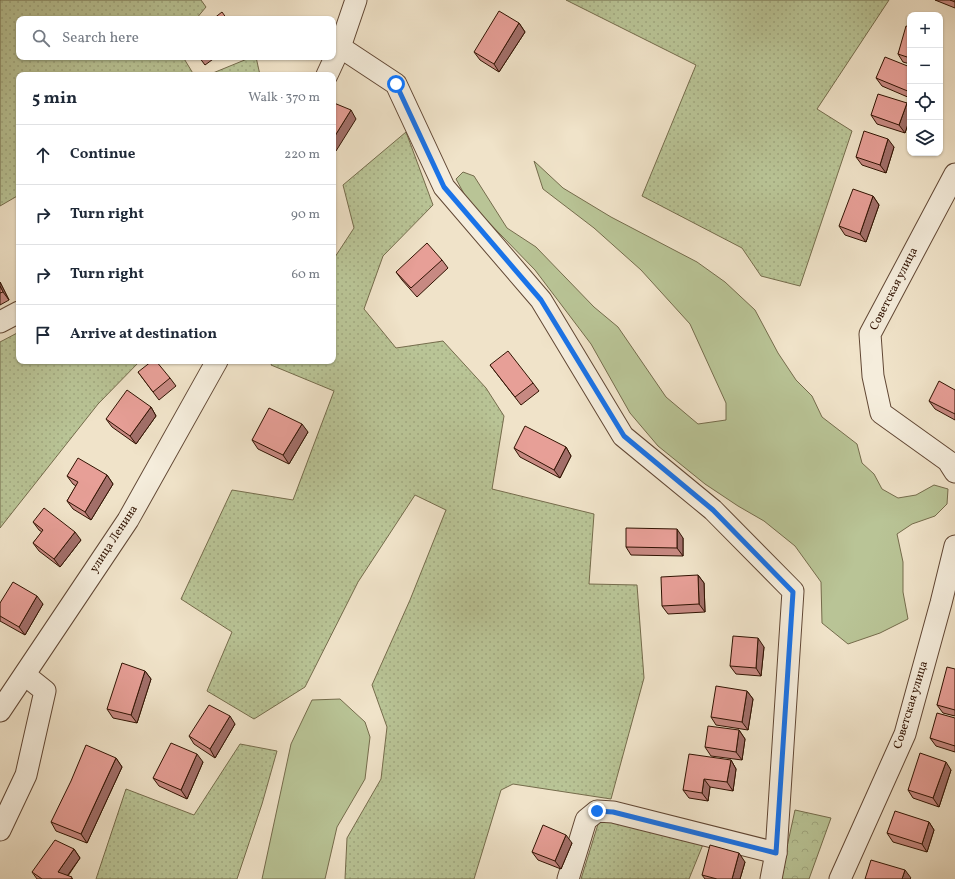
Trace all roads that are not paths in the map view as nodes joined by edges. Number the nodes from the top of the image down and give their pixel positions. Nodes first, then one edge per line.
1 (356, 0) edge
2 (340, 48) junction
3 (336, 56) edge
4 (334, 60) edge
5 (328, 72) edge
6 (955, 174) edge
7 (16, 314) edge
8 (0, 322) edge
9 (215, 364) edge
10 (955, 472) edge
11 (955, 546) edge
12 (25, 675) junction
13 (0, 711) edge
14 (0, 830) edge
15 (776, 853) junction
16 (568, 879) edge
17 (771, 879) edge
18 (840, 879) edge

1 - 2 street
2 - 3 street
2 - 15 street
4 - 5 street
6 - 10 street, Советская улица
7 - 8 street
9 - 12 street, улица Ленина
11 - 18 street, Советская улица
12 - 13 street, улица Ленина
12 - 14 street
15 - 16 street
15 - 17 street

